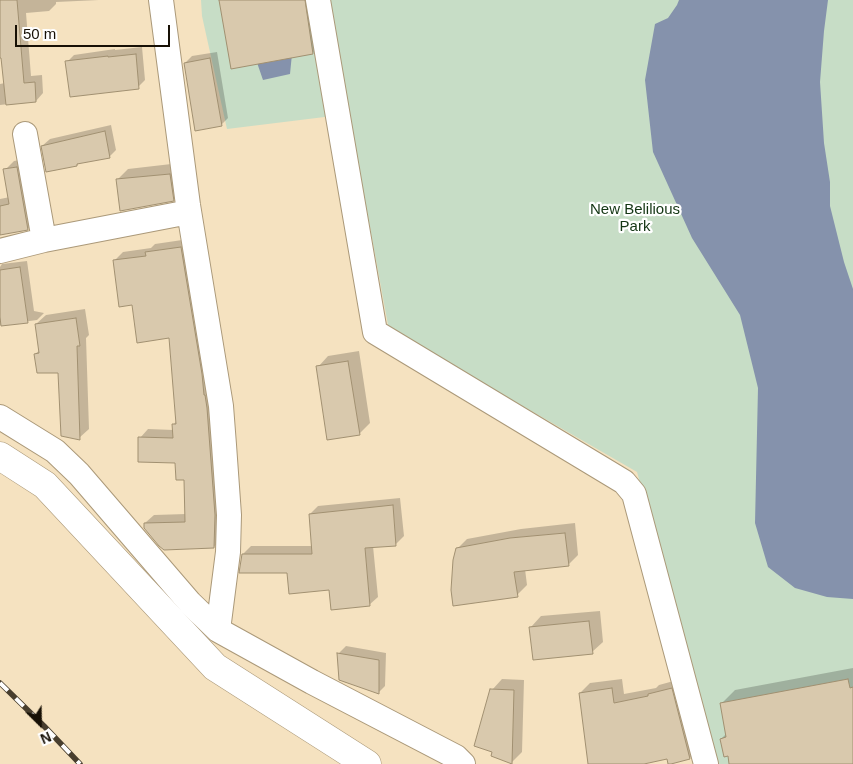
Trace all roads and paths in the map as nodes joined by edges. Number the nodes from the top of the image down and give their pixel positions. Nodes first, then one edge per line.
1 (161, 0) edge
2 (318, 0) edge
3 (25, 134) dead end
4 (189, 212) junction
5 (44, 240) junction
6 (0, 251) edge
7 (0, 417) edge
8 (0, 456) edge
9 (218, 630) junction
10 (367, 764) edge
11 (463, 764) edge
12 (706, 764) edge

1 - 4 street
2 - 12 street
3 - 5 street
4 - 5 street
4 - 9 street
5 - 6 street
7 - 9 street
8 - 10 main road
9 - 11 street

